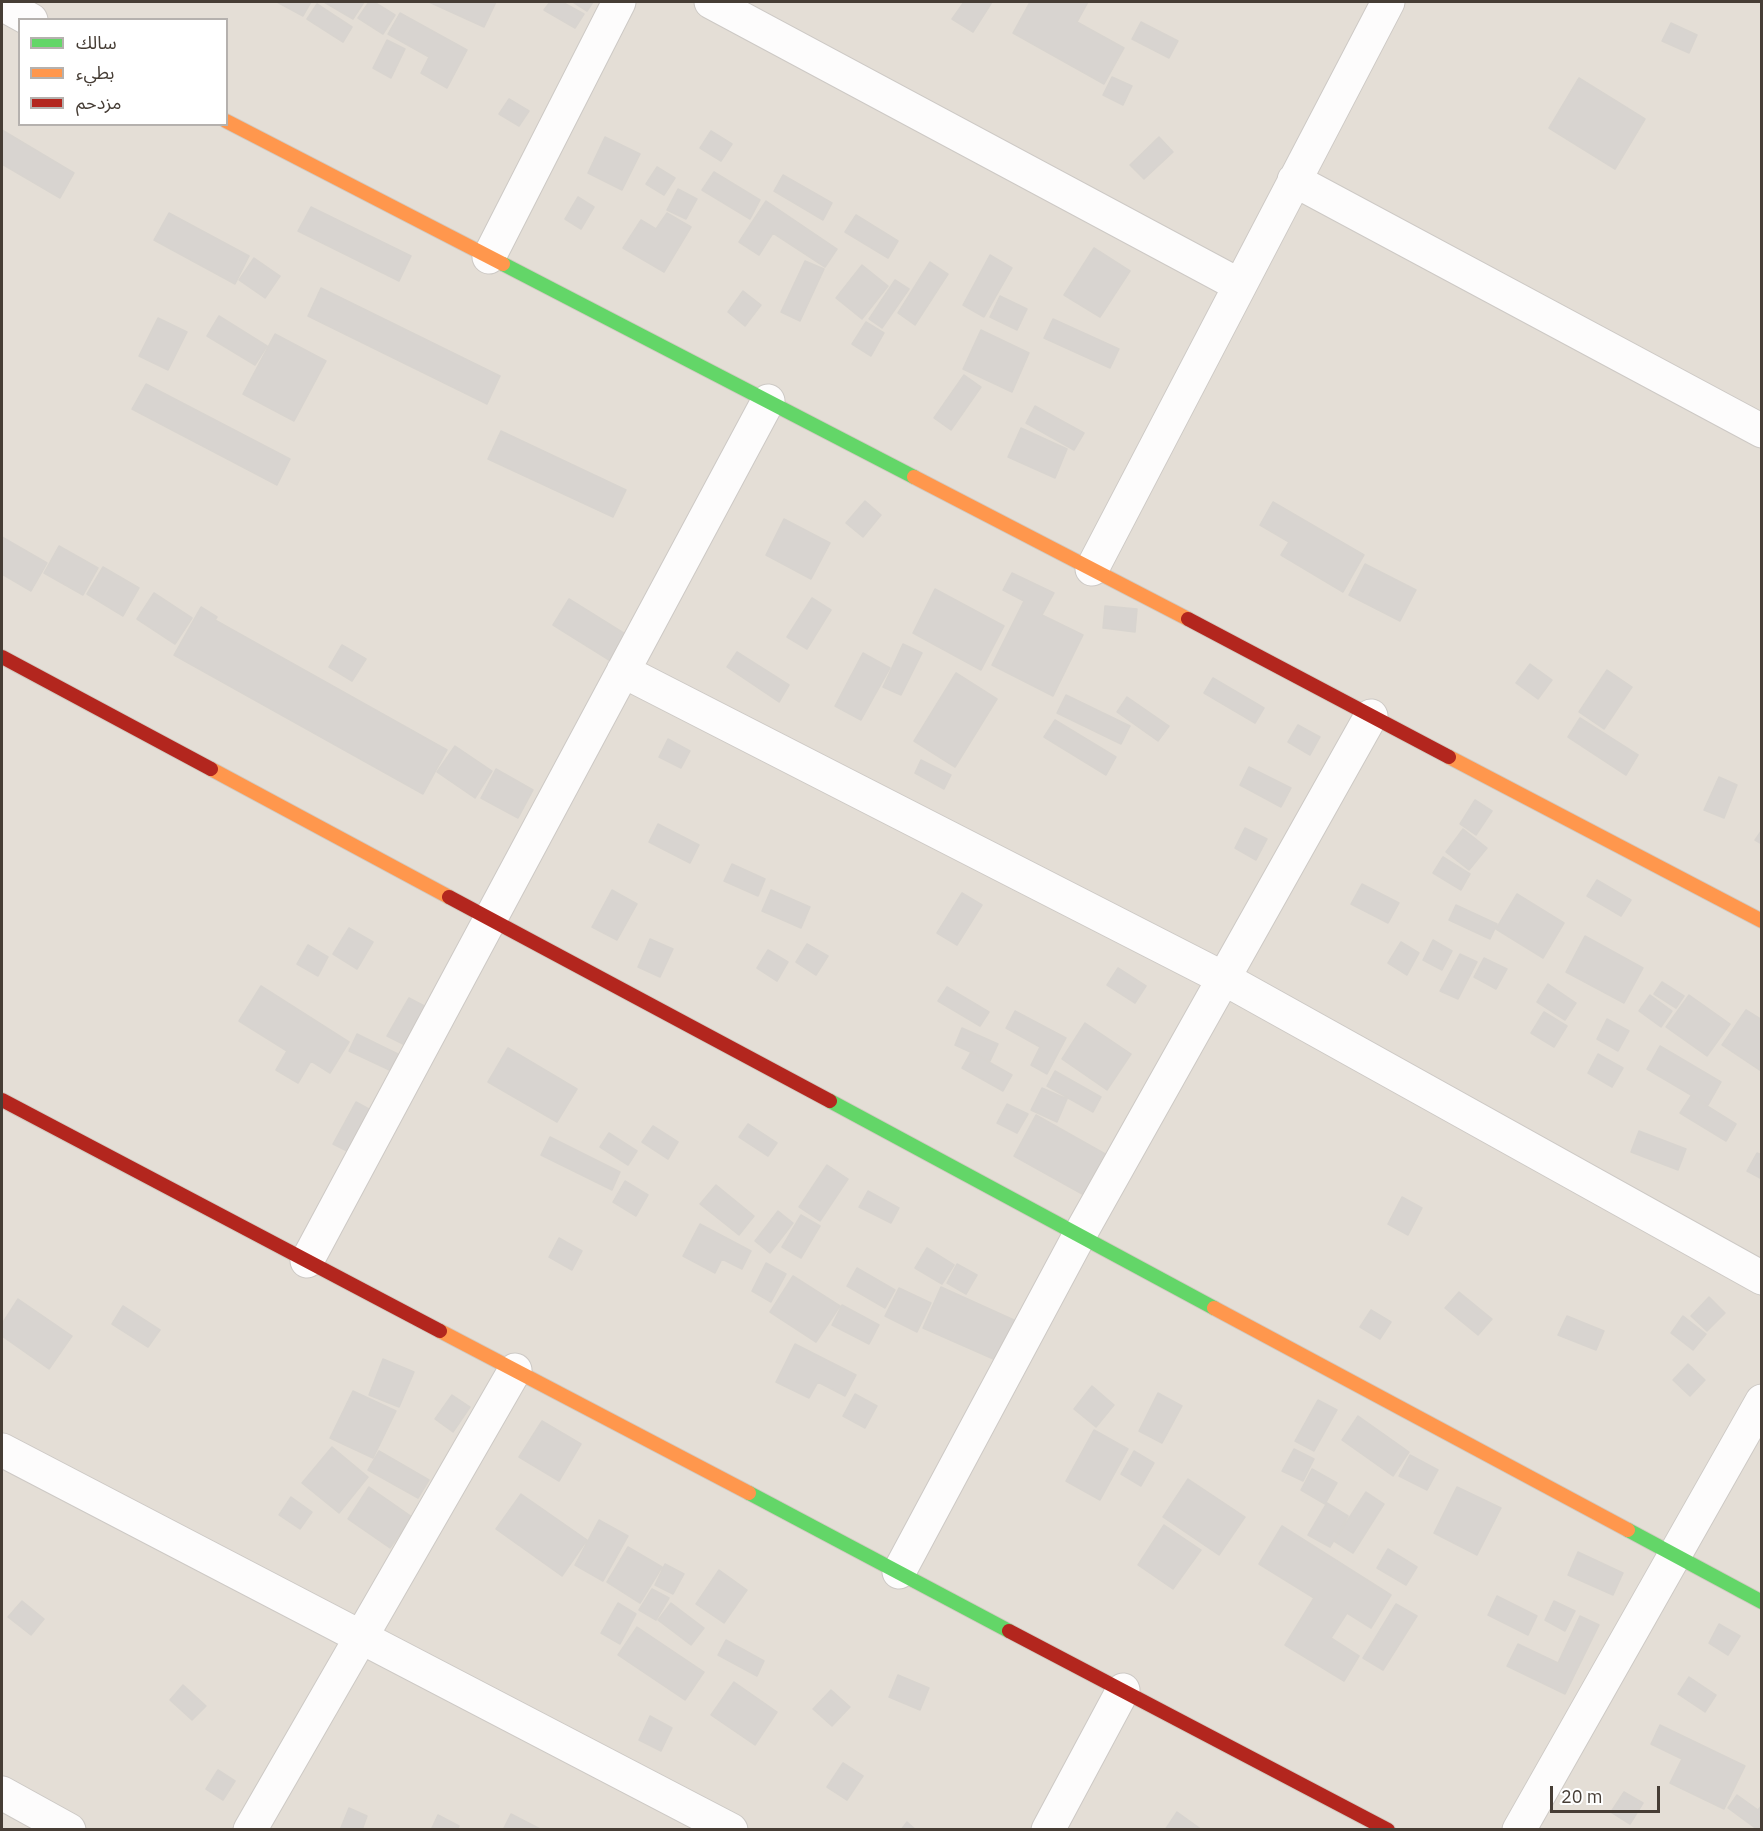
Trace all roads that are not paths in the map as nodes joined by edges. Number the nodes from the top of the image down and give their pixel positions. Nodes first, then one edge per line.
1 (619, 2) edge
2 (711, 2) edge
3 (1383, 3) edge
4 (2, 4) edge
5 (27, 18) edge
6 (228, 122) edge
7 (1294, 180) junction
8 (489, 257) junction
9 (1239, 285) junction
10 (768, 402) junction
11 (1761, 431) edge
12 (1092, 569) junction
13 (2, 657) edge
14 (623, 671) junction
15 (1371, 716) junction
16 (490, 920) junction
17 (1761, 921) edge
18 (1223, 978) junction
19 (3, 1103) edge
20 (1079, 1236) junction
21 (307, 1260) junction
22 (1761, 1278) edge
23 (514, 1370) junction
24 (1761, 1401) edge
25 (2, 1450) edge
26 (1674, 1556) junction
27 (899, 1572) junction
28 (1761, 1602) edge
29 (361, 1637) junction
30 (1124, 1690) junction
31 (2, 1794) edge
32 (69, 1830) edge
33 (250, 1830) edge
34 (731, 1830) edge
35 (1048, 1830) edge
36 (1388, 1830) edge
37 (1520, 1830) edge

1 - 8 street
2 - 9 street
3 - 7 street
4 - 5 street
6 - 8 street
7 - 9 street
7 - 11 street
8 - 10 street
9 - 12 street
10 - 12 street
10 - 14 street
12 - 15 street
13 - 16 street
14 - 16 street
14 - 18 street
15 - 17 street
15 - 18 street
16 - 20 street
16 - 21 street
18 - 20 street
18 - 22 street
19 - 21 street
20 - 26 street
20 - 27 street
21 - 23 street
23 - 27 street
23 - 29 street
24 - 26 street
25 - 29 street
26 - 28 street
26 - 37 street
27 - 30 street
29 - 33 street
29 - 34 street
30 - 35 street
30 - 36 street
31 - 32 street

